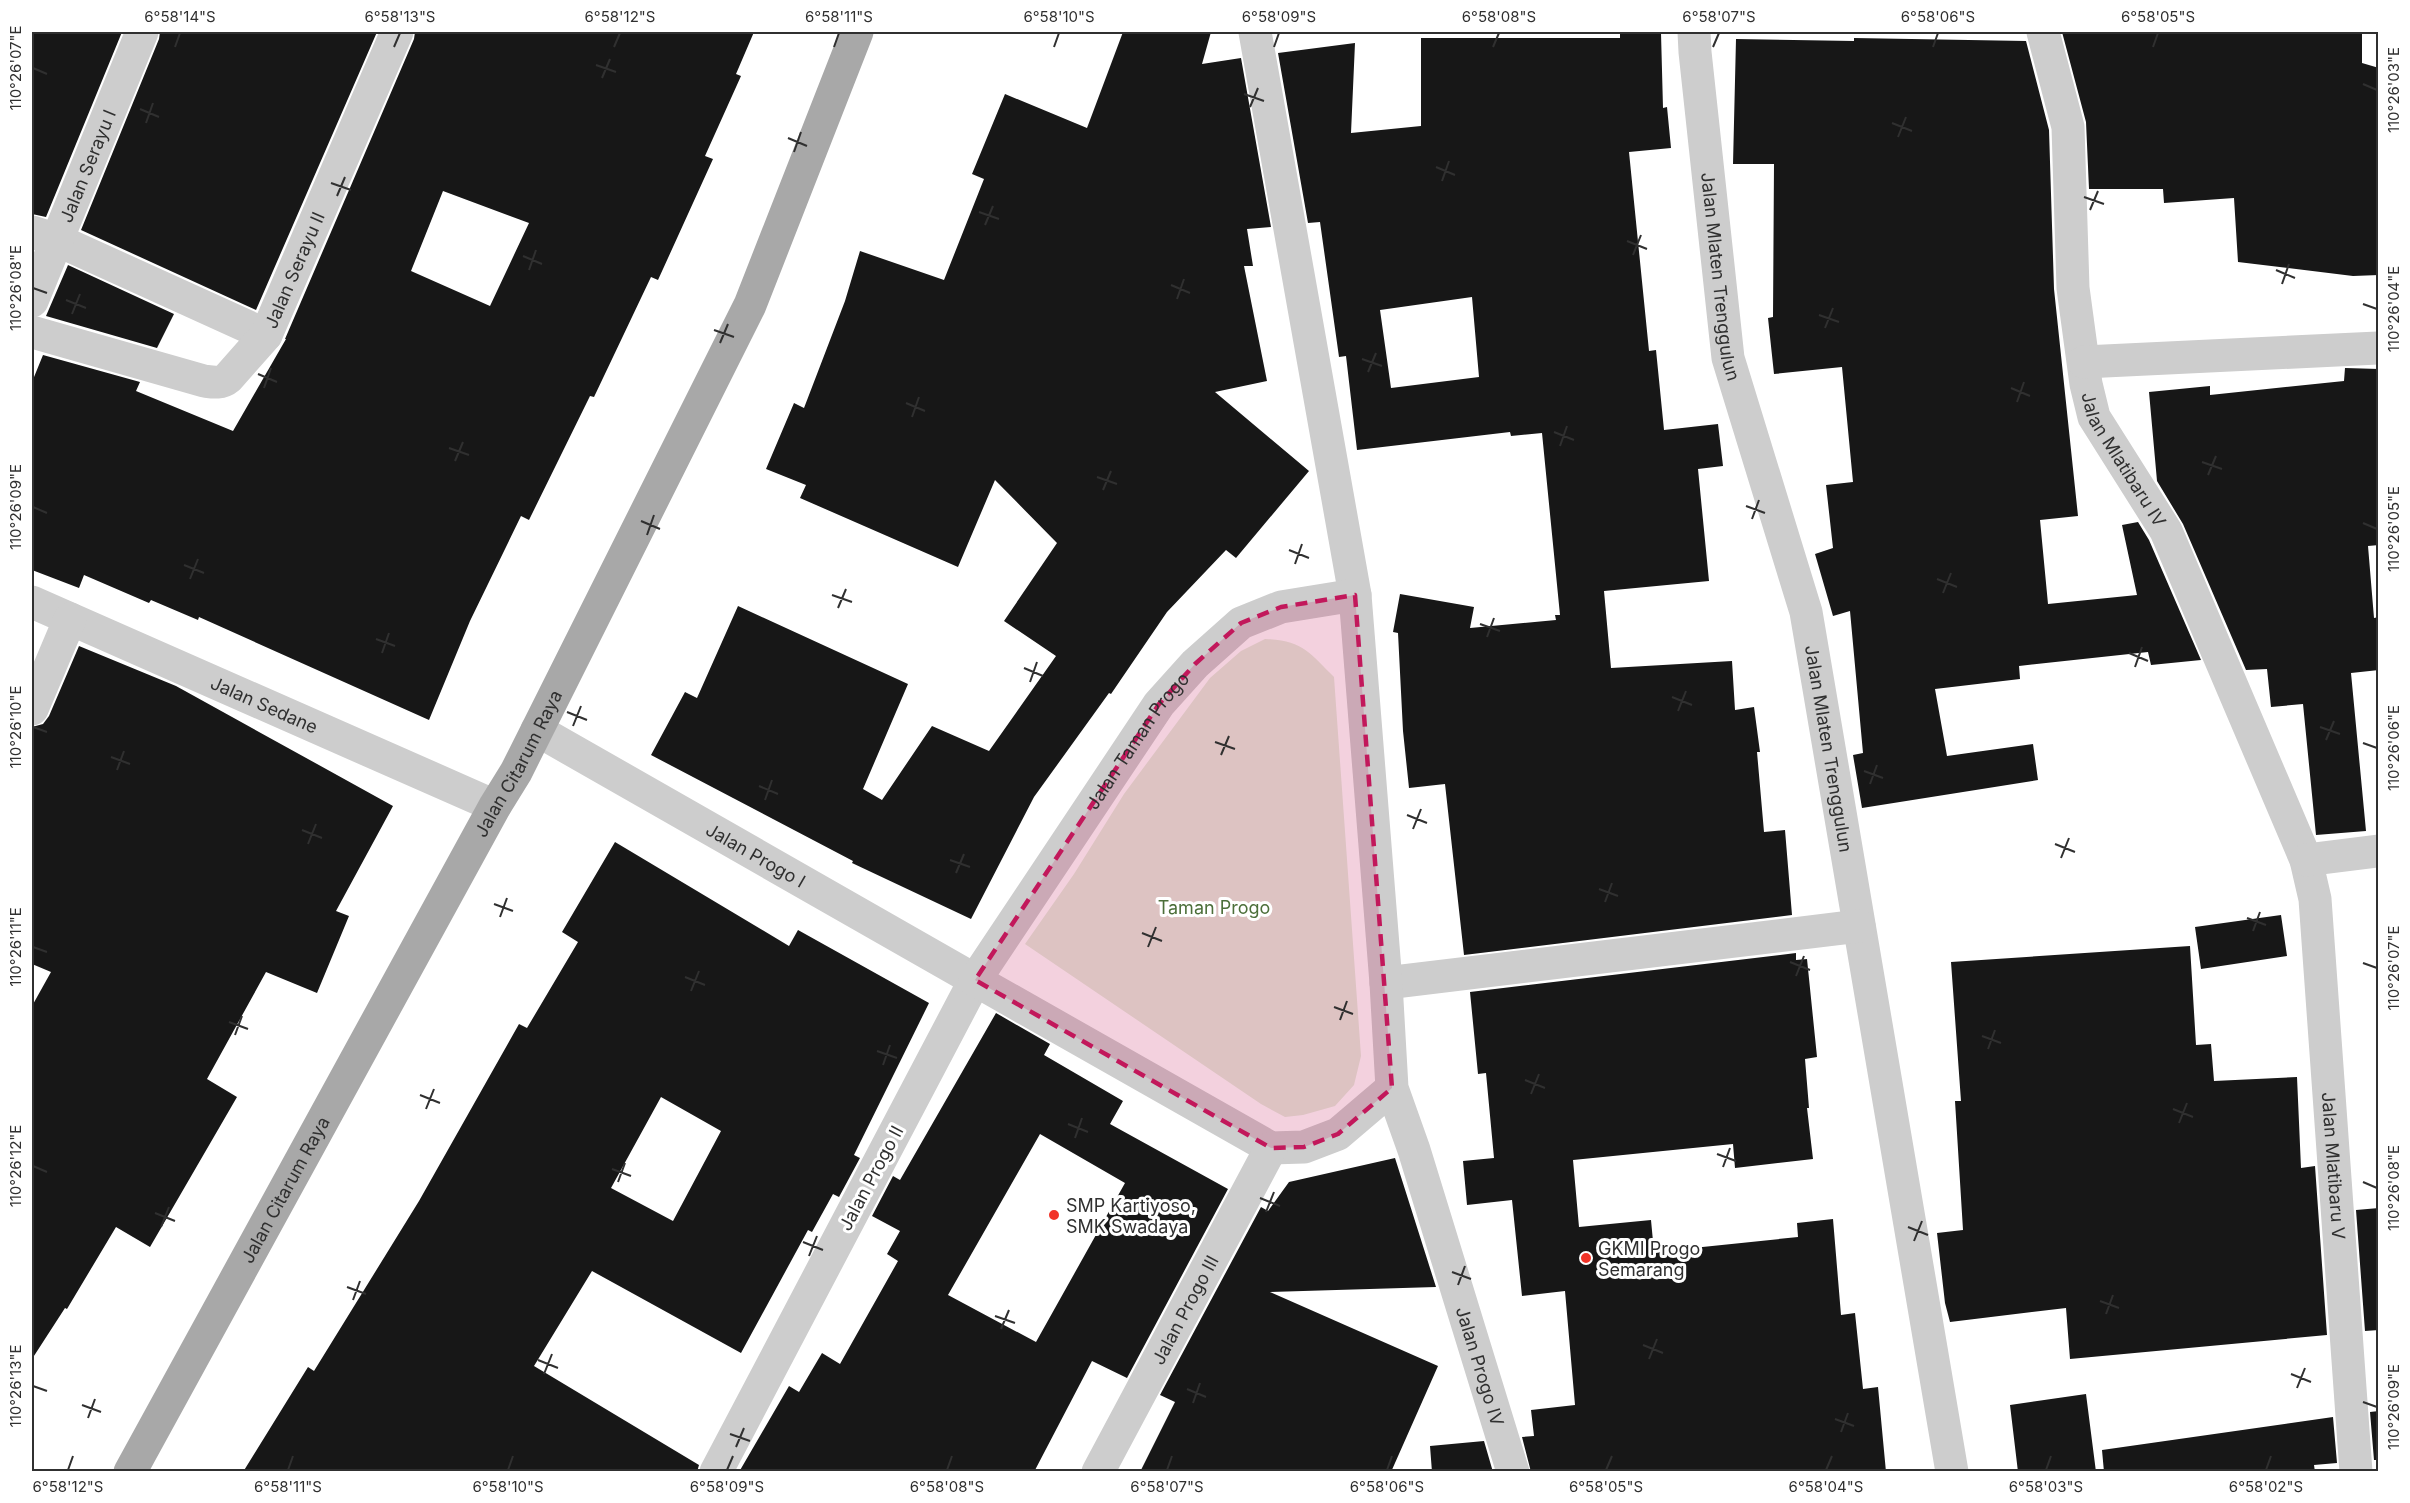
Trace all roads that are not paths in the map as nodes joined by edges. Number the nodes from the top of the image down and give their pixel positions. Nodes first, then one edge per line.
1 (142, 32) edge
2 (397, 32) edge
3 (857, 32) edge
4 (1255, 32) edge
5 (1694, 32) edge
6 (2043, 32) edge
7 (44, 236) edge
8 (32, 301) edge
9 (32, 332) edge
10 (266, 335) junction
11 (2379, 348) edge
12 (2084, 362) junction
13 (1355, 596) junction
14 (32, 602) edge
15 (70, 619) junction
16 (32, 709) edge
17 (537, 730) junction
18 (495, 806) junction
19 (2379, 850) edge
20 (2306, 860) junction
21 (1859, 926) junction
22 (975, 980) junction
23 (1386, 983) junction
24 (1392, 1088) junction
25 (1271, 1148) junction
26 (130, 1472) edge
27 (716, 1472) edge
28 (1098, 1472) edge
29 (1513, 1472) edge
30 (1952, 1472) edge
31 (2356, 1472) edge

1 - 7 street, Jalan Serayu I
2 - 10 street, Jalan Serayu II
3 - 17 main road, Jalan Citarum Raya
4 - 13 street
5 - 21 street, Jalan Mlaten Trenggulun
6 - 12 street, Jalan Mlatibaru IV
7 - 8 street, Jalan Serayu I
7 - 10 street
9 - 10 street, Jalan Serayu II
11 - 12 street
12 - 20 street, Jalan Mlatibaru IV
13 - 22 street, Jalan Taman Progo
13 - 23 street
14 - 15 street, Jalan Sedane
15 - 16 street
15 - 18 street, Jalan Sedane
17 - 18 main road, Jalan Citarum Raya
17 - 22 street, Jalan Progo I
18 - 26 main road, Jalan Citarum Raya
19 - 20 street
20 - 31 street, Jalan Mlatibaru V
21 - 23 street
21 - 30 street, Jalan Mlaten Trenggulun
22 - 25 street
22 - 27 street, Jalan Progo II
23 - 24 street
24 - 25 street
24 - 29 street, Jalan Progo IV
25 - 28 street, Jalan Progo III

